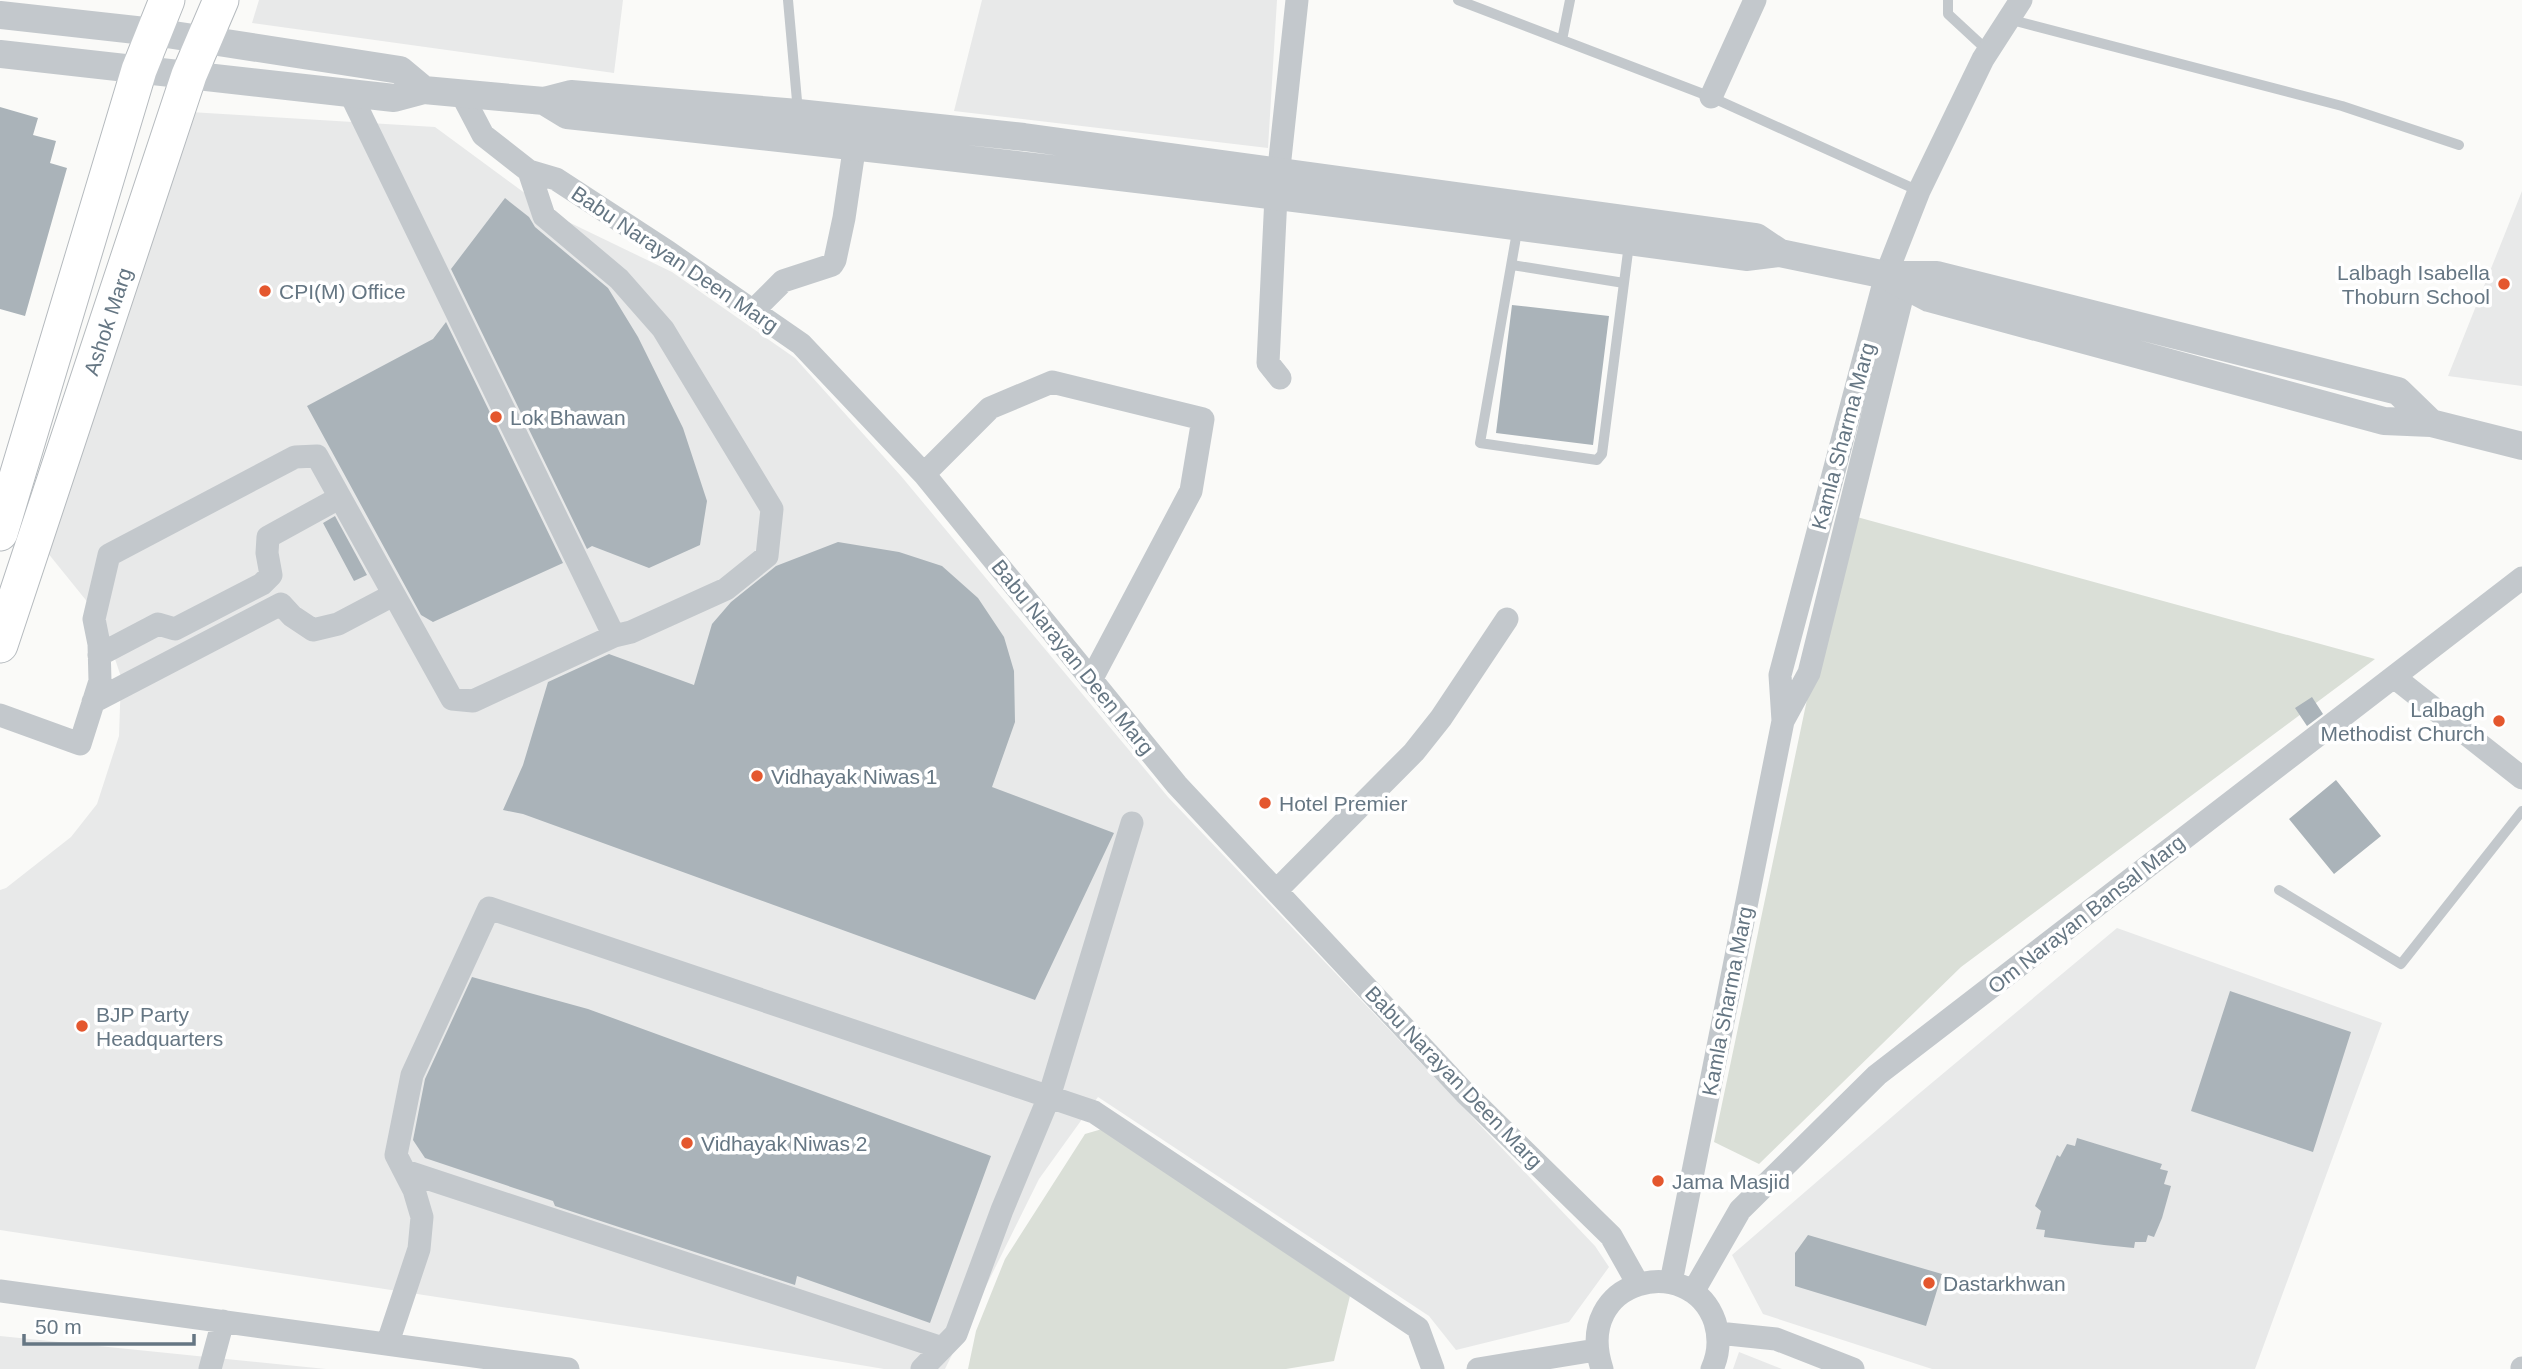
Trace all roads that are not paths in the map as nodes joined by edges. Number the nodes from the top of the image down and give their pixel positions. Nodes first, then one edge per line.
1 (221, 0) edge
2 (788, 0) edge
3 (1297, 0) edge
4 (1458, 0) edge
5 (1570, 0) edge
6 (1755, 0) edge
7 (1948, 0) edge
8 (2021, 0) edge
9 (0, 15) edge
10 (160, 16) edge
11 (2008, 19) junction
12 (204, 40) junction
13 (1562, 40) junction
14 (1988, 51) junction
15 (0, 54) edge
16 (139, 71) junction
17 (189, 75) junction
18 (424, 90) junction
19 (349, 93) junction
20 (461, 93) junction
21 (1711, 97) junction
22 (799, 127) junction
23 (856, 133) junction
24 (2459, 145) dead end
25 (529, 171) junction
26 (1277, 184) junction
27 (1919, 191) junction
28 (1520, 215) junction
29 (1630, 241) junction
30 (1780, 253) junction
31 (1512, 265) junction
32 (1896, 280) junction
33 (1623, 283) junction
34 (753, 311) junction
35 (1280, 378) dead end
36 (2522, 446) edge
37 (924, 474) junction
38 (339, 498) junction
39 (1825, 503) junction
40 (1850, 509) junction
41 (0, 533) edge
42 (2522, 578) edge
43 (393, 595) junction
44 (1507, 620) dead end
45 (614, 636) junction
46 (0, 645) edge
47 (99, 655) junction
48 (2394, 677) junction
49 (1091, 680) junction
50 (93, 702) junction
51 (0, 715) edge
52 (1783, 721) junction
53 (2522, 778) edge
54 (2522, 811) edge
55 (1132, 823) dead end
56 (2279, 890) dead end
57 (1276, 891) junction
58 (1049, 1097) junction
59 (405, 1171) junction
60 (1671, 1282) junction
61 (1637, 1284) junction
62 (0, 1291) edge
63 (1693, 1292) junction
64 (223, 1321) junction
65 (1718, 1333) junction
66 (388, 1342) junction
67 (942, 1349) junction
68 (1599, 1359) edge
69 (1805, 1360) edge
70 (211, 1369) edge
71 (563, 1369) edge
72 (922, 1369) edge
73 (1433, 1369) edge
74 (1478, 1369) edge
75 (1712, 1369) edge
76 (1853, 1369) edge

1 - 12 main road, Ashok Marg
2 - 22 lane
3 - 26 street
4 - 13 lane
5 - 13 lane
6 - 21 street
7 - 14 lane
8 - 11 street
9 - 10 street
10 - 12 street
10 - 16 main road, Ashok Marg
11 - 14 street
11 - 24 lane
12 - 17 main road, Ashok Marg
12 - 18 street
13 - 21 lane
14 - 27 street
15 - 16 street
16 - 17 street
16 - 41 main road, Ashok Marg
17 - 19 street
17 - 46 main road, Ashok Marg
18 - 19 street
18 - 20 street
19 - 45 street
20 - 22 street
20 - 25 street, Babu Narayan Deen Marg
21 - 27 lane
22 - 23 street
23 - 26 street
23 - 34 street
25 - 34 street, Babu Narayan Deen Marg
25 - 45 street
26 - 28 street
26 - 35 street
27 - 32 street
28 - 29 street
28 - 30 street
28 - 31 lane
29 - 30 street
29 - 33 lane
30 - 32 street
31 - 33 lane
31 - 33 lane
32 - 36 street
32 - 39 street, Kamla Sharma Marg
32 - 40 street, Kamla Sharma Marg
34 - 37 street, Babu Narayan Deen Marg
37 - 49 street, Babu Narayan Deen Marg
37 - 49 street
38 - 43 street
38 - 47 street
38 - 47 street
39 - 40 street
39 - 52 street, Kamla Sharma Marg
40 - 52 street, Kamla Sharma Marg
42 - 48 street, Om Narayan Bansal Marg
43 - 45 street
43 - 50 street
44 - 57 street
47 - 50 street
48 - 53 street
48 - 63 street, Om Narayan Bansal Marg
49 - 57 street, Babu Narayan Deen Marg
50 - 51 street
52 - 60 street, Kamla Sharma Marg
54 - 56 lane
55 - 58 street
57 - 61 street, Babu Narayan Deen Marg
58 - 59 street
58 - 67 street
58 - 73 street
59 - 66 street
59 - 67 street
60 - 61 street
60 - 63 street
61 - 68 street
62 - 64 street
63 - 65 street
64 - 66 street
64 - 70 street
65 - 69 street
65 - 75 street
66 - 71 street
67 - 72 street
68 - 74 street
69 - 76 street

